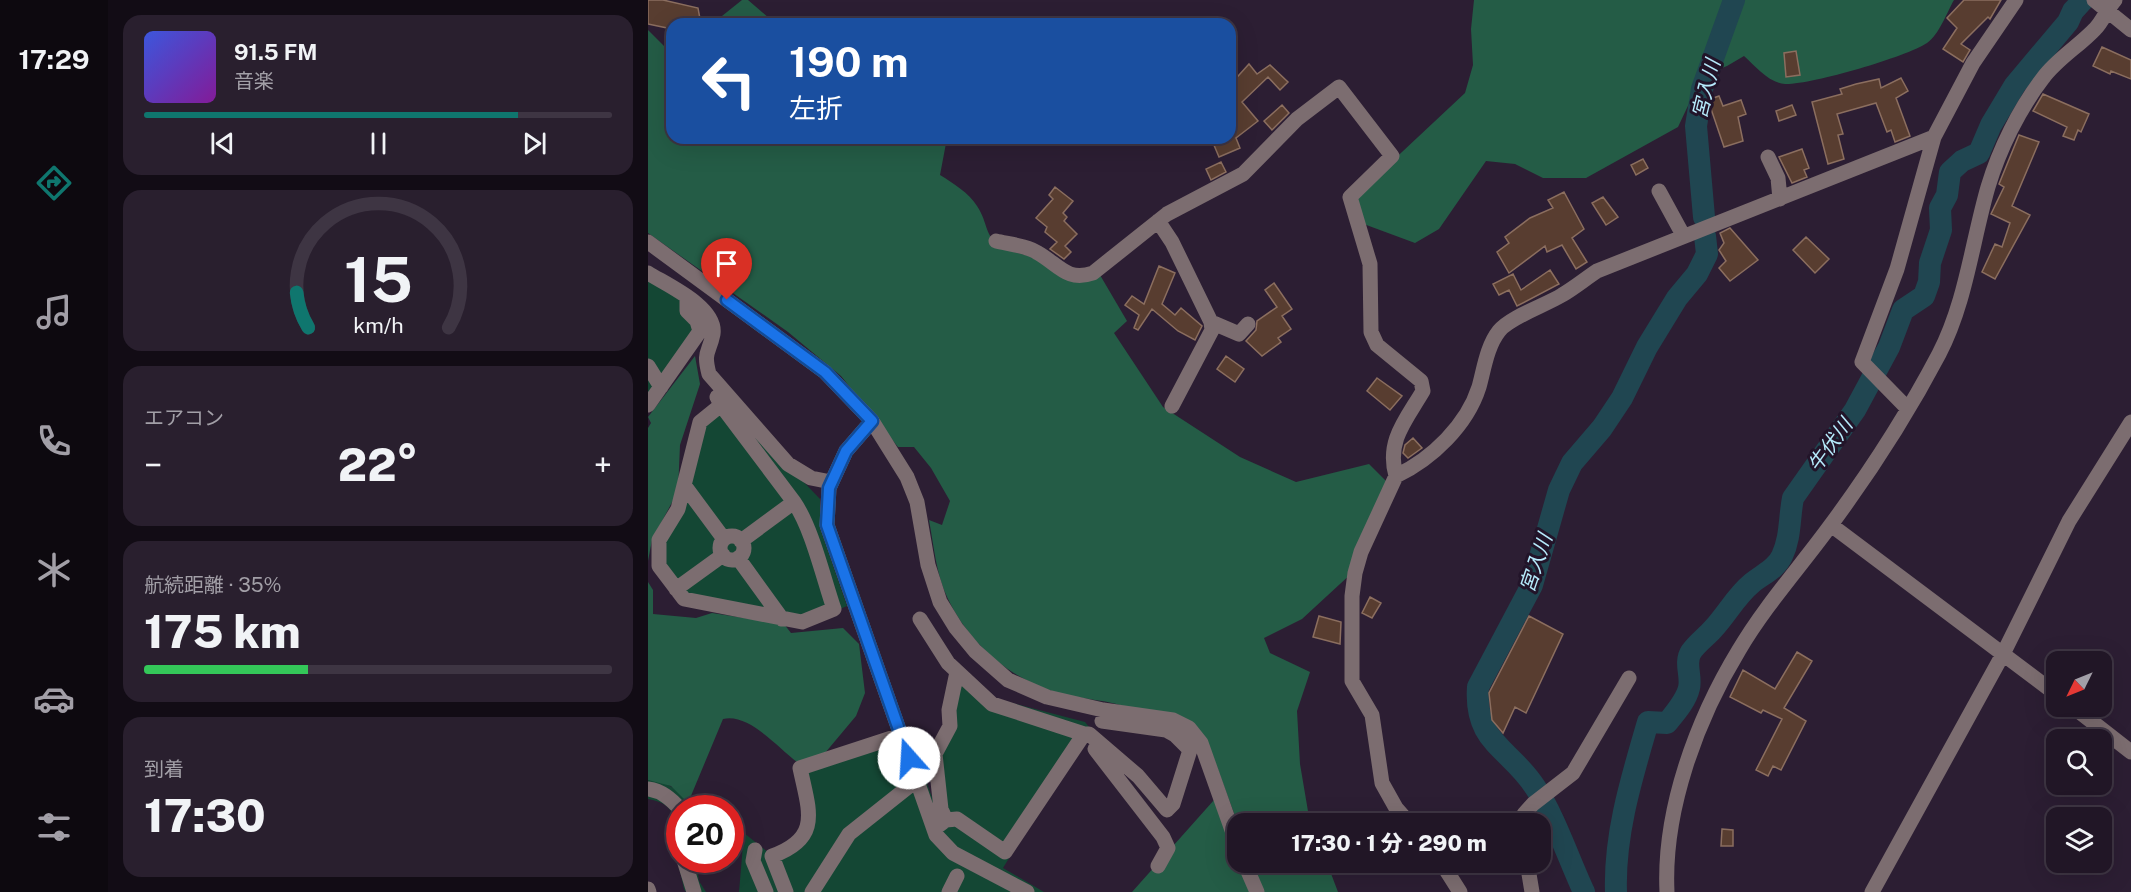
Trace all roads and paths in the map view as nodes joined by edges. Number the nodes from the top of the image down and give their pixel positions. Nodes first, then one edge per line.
1 (2016, 0) edge
2 (2094, 0) edge
3 (2110, 5) edge
4 (2131, 30) edge
5 (1934, 137) junction
6 (1768, 156) dead end
7 (1659, 191) dead end
8 (1780, 199) junction
9 (1158, 221) junction
10 (1683, 235) junction
11 (996, 241) dead end
12 (648, 243) edge
13 (648, 273) edge
14 (687, 297) junction
15 (1211, 322) junction
16 (1248, 324) dead end
17 (648, 366) edge
18 (661, 387) junction
19 (722, 398) junction
20 (648, 405) edge
21 (1172, 406) dead end
22 (1908, 409) junction
23 (872, 421) junction
24 (2131, 422) edge
25 (1396, 476) junction
26 (831, 482) junction
27 (684, 485) junction
28 (794, 501) junction
29 (1831, 525) junction
30 (724, 539) junction
31 (741, 541) junction
32 (730, 557) junction
33 (676, 589) junction
34 (782, 619) junction
35 (920, 619) dead end
36 (2002, 654) junction
37 (957, 672) junction
38 (1629, 678) dead end
39 (2046, 687) edge
40 (2086, 717) edge
41 (1102, 722) dead end
42 (1084, 734) junction
43 (901, 735) junction
44 (2131, 752) edge
45 (917, 780) junction
46 (648, 789) edge
47 (666, 796) edge
48 (1400, 813) edge
49 (1524, 813) edge
50 (1227, 816) edge
51 (940, 825) junction
52 (754, 850) dead end
53 (1158, 866) dead end
54 (688, 873) edge
55 (1249, 873) edge
56 (1448, 873) edge
57 (1529, 873) edge
58 (957, 876) dead end
59 (694, 892) edge
60 (766, 892) edge
61 (786, 892) edge
62 (812, 892) edge
63 (949, 892) edge
64 (1027, 892) edge
65 (1257, 892) edge
66 (1460, 892) edge
67 (1532, 892) edge
68 (1667, 892) edge
69 (1872, 892) edge

1 - 5 street
2 - 3 street
3 - 4 street
3 - 22 street
5 - 8 street
5 - 22 street
6 - 8 street
7 - 10 street
8 - 10 street
9 - 11 street
9 - 15 street
9 - 25 street
10 - 25 street
12 - 23 street
13 - 14 street
14 - 18 street
14 - 19 street
15 - 16 street
15 - 21 street
17 - 18 street
18 - 20 street
19 - 26 street
19 - 27 street
19 - 28 street
22 - 29 street
23 - 26 street
23 - 50 street
24 - 36 street
25 - 48 street
26 - 43 street
27 - 30 street
27 - 33 street
28 - 31 street
28 - 34 street
29 - 36 street
29 - 68 street
30 - 31 street
30 - 32 street
31 - 32 street
32 - 33 street
32 - 34 street
33 - 34 street
35 - 37 street
36 - 39 street
36 - 69 street
37 - 42 street
37 - 51 street
38 - 49 street
40 - 44 street
41 - 42 street
42 - 51 street
42 - 53 street
43 - 45 street
43 - 61 street
45 - 51 street
45 - 62 street
46 - 47 street
51 - 64 street
52 - 60 street
54 - 59 street
55 - 65 street
56 - 66 street
57 - 67 street
58 - 63 street

